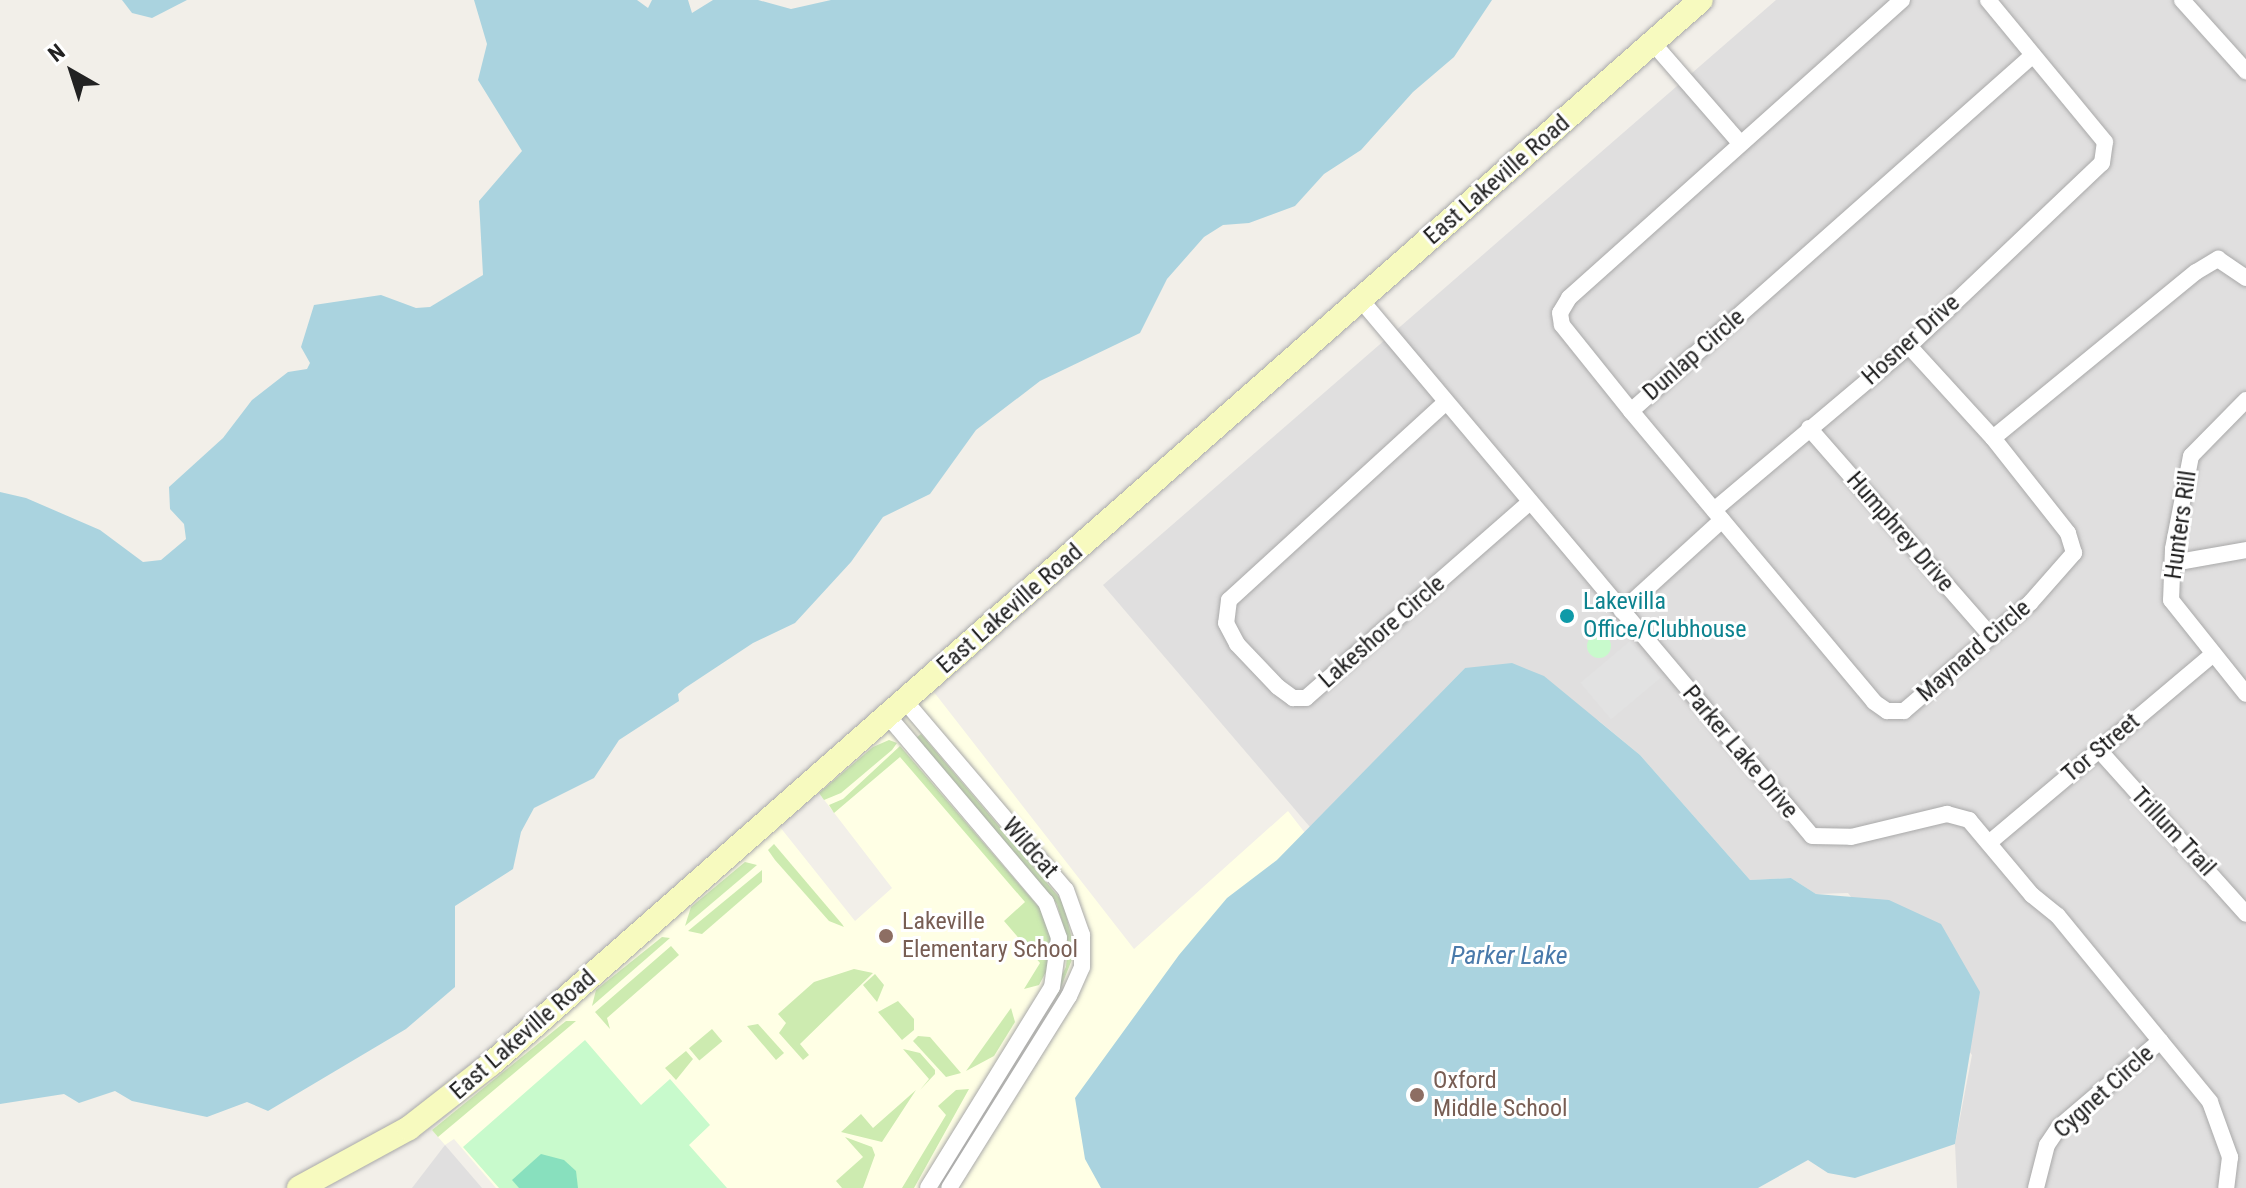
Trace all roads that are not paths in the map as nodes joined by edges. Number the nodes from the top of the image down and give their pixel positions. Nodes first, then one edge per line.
1 (1701, 0) edge
2 (1902, 0) edge
3 (1988, 0) edge
4 (2182, 0) edge
5 (1653, 43) junction
6 (2033, 55) junction
7 (2246, 71) edge
8 (1739, 142) junction
9 (2246, 278) edge
10 (1361, 300) junction
11 (1909, 346) junction
12 (2246, 400) edge
13 (1446, 402) junction
14 (1631, 411) junction
15 (1809, 428) junction
16 (1993, 438) junction
17 (1530, 502) junction
18 (1718, 515) junction
19 (2246, 550) edge
20 (2173, 563) junction
21 (1622, 611) junction
22 (1991, 636) junction
23 (2213, 654) junction
24 (2246, 694) edge
25 (896, 709) junction
26 (2099, 750) junction
27 (1990, 842) junction
28 (2246, 914) edge
29 (1039, 1009) junction
30 (1057, 1018) junction
31 (2160, 1041) junction
32 (2246, 1146) edge
33 (2227, 1148) junction
34 (299, 1188) edge
35 (928, 1188) edge
36 (949, 1188) edge
37 (2036, 1188) edge
38 (2226, 1188) edge

1 - 5 main road, East Lakeville Road
2 - 8 street, Dunlap Circle
3 - 6 street
4 - 7 street
5 - 8 street
5 - 10 main road, East Lakeville Road
6 - 11 street, Hosner Drive
6 - 14 street, Dunlap Circle
8 - 14 street, Dunlap Circle
9 - 16 street
10 - 13 street, Parker Lake Drive
10 - 25 main road, East Lakeville Road
11 - 15 street, Hosner Drive
11 - 16 street, Maynard Circle
12 - 20 street, Hunters Rill
13 - 17 street, Parker Lake Drive
13 - 17 street, Lakeshore Circle
14 - 18 street, Maynard Circle
15 - 18 street, Hosner Drive
15 - 22 street, Humphrey Drive
16 - 22 street, Maynard Circle
17 - 21 street, Parker Lake Drive
18 - 21 street, Hosner Drive
18 - 22 street, Maynard Circle
19 - 20 street
20 - 23 street, Hunters Rill
21 - 27 street, Parker Lake Drive
23 - 24 street, Hunters Rill
23 - 26 street, Tor Street
25 - 29 street, Wildcat
25 - 30 street, Wildcat
25 - 34 main road, East Lakeville Road
26 - 27 street, Tor Street
26 - 28 street, Trillum Trail
27 - 31 street, Parker Lake Drive
29 - 30 street
29 - 35 street, Wildcat
30 - 36 street, Wildcat
31 - 33 street, Parker Lake Drive
31 - 37 street, Cygnet Circle
32 - 33 street
33 - 38 street, Parker Lake Drive

